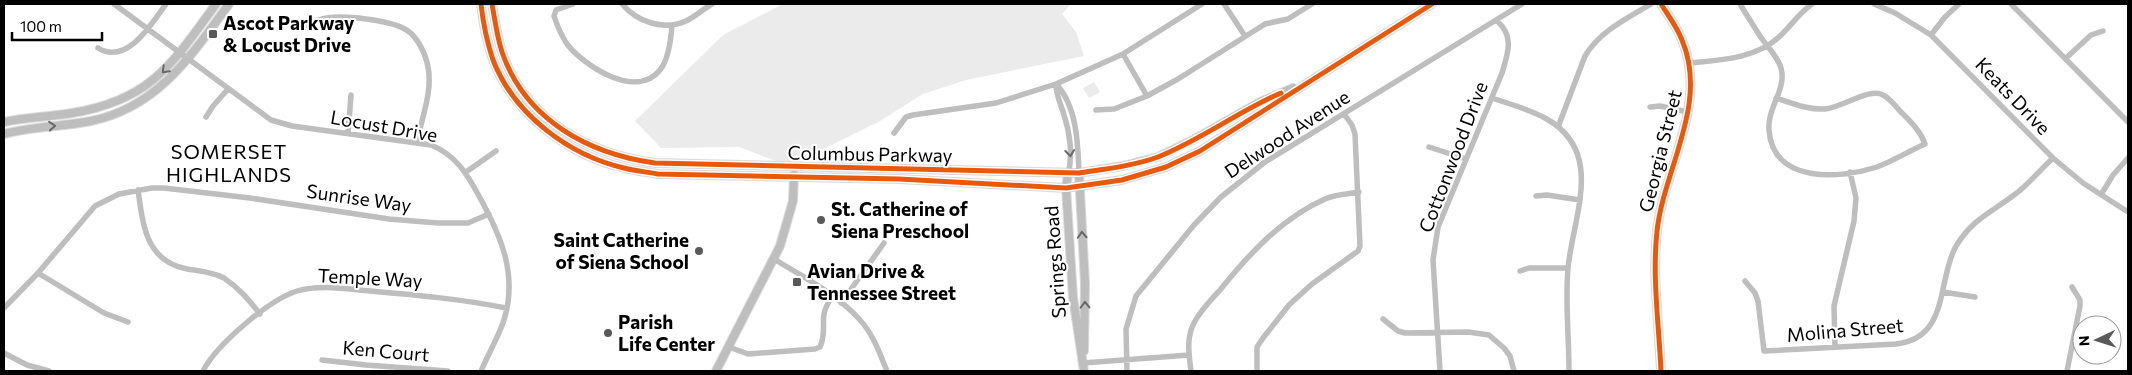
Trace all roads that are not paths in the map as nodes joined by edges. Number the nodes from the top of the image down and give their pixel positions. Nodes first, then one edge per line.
1 (114, 4) edge
2 (166, 4) edge
3 (216, 4) edge
4 (229, 4) edge
5 (481, 4) edge
6 (492, 4) edge
7 (573, 4) edge
8 (622, 4) edge
9 (712, 4) edge
10 (1202, 4) edge
11 (1224, 4) edge
12 (1312, 4) edge
13 (1432, 4) edge
14 (1522, 4) edge
15 (1651, 4) edge
16 (1661, 4) edge
17 (1740, 4) edge
18 (1812, 4) edge
19 (1874, 4) edge
20 (1959, 4) edge
21 (2011, 4) edge
22 (703, 6) edge
23 (1496, 20) junction
24 (672, 26) junction
25 (148, 29) junction
26 (297, 29) dead end
27 (2103, 31) dead end
28 (1931, 35) junction
29 (1245, 36) junction
30 (1767, 45) junction
31 (98, 48) dead end
32 (180, 52) junction
33 (1123, 54) junction
34 (2066, 58) junction
35 (188, 59) junction
36 (1689, 63) junction
37 (1314, 79) junction
38 (1056, 84) junction
39 (228, 89) junction
40 (352, 95) dead end
41 (1147, 96) junction
42 (1492, 98) junction
43 (1776, 98) junction
44 (1650, 106) dead end
45 (1096, 110) dead end
46 (1688, 112) junction
47 (1344, 114) junction
48 (206, 117) dead end
49 (4, 122) edge
50 (2128, 122) edge
51 (1558, 127) junction
52 (894, 133) dead end
53 (4, 134) edge
54 (348, 134) junction
55 (416, 142) junction
56 (1430, 146) dead end
57 (496, 152) dead end
58 (2053, 158) junction
59 (2128, 158) edge
60 (1466, 159) junction
61 (794, 168) junction
62 (466, 172) junction
63 (1850, 172) junction
64 (1079, 173) junction
65 (1068, 174) junction
66 (794, 178) junction
67 (1080, 187) junction
68 (1066, 188) junction
69 (138, 190) junction
70 (1359, 192) junction
71 (2102, 193) junction
72 (1536, 196) dead end
73 (1580, 200) junction
74 (2128, 212) edge
75 (489, 214) junction
76 (884, 242) dead end
77 (774, 259) junction
78 (1568, 268) junction
79 (1520, 271) dead end
80 (38, 273) junction
81 (1744, 281) dead end
82 (2072, 287) dead end
83 (1943, 292) junction
84 (832, 297) junction
85 (1975, 297) dead end
86 (840, 303) junction
87 (4, 308) edge
88 (506, 308) junction
89 (260, 314) junction
90 (1383, 319) dead end
91 (128, 322) dead end
92 (1437, 333) junction
93 (1835, 347) junction
94 (732, 348) junction
95 (4, 354) edge
96 (1190, 355) junction
97 (322, 360) dead end
98 (1126, 360) junction
99 (1083, 367) edge
100 (365, 368) edge
101 (49, 371) edge
102 (203, 371) edge
103 (448, 371) edge
104 (481, 371) edge
105 (716, 371) edge
106 (887, 371) edge
107 (1127, 371) edge
108 (1191, 371) edge
109 (1257, 371) edge
110 (1440, 371) edge
111 (1514, 371) edge
112 (1570, 371) edge
113 (1661, 371) edge
114 (2067, 371) edge

1 - 25 street, Locust Drive
2 - 25 street
3 - 32 main road
4 - 35 main road
5 - 66 main road, Columbus Parkway
6 - 61 main road, Columbus Parkway
7 - 24 street
8 - 24 street
9 - 22 street
10 - 33 street
11 - 29 street
12 - 29 street
13 - 37 main road, Columbus Parkway
14 - 23 street, Delwood Avenue
15 - 51 street
16 - 36 main road, Georgia Street
17 - 30 street
18 - 30 street
19 - 28 street, Keats Drive
20 - 28 street
21 - 34 street
22 - 24 street
23 - 42 street, Cottonwood Drive
23 - 47 street, Delwood Avenue
25 - 31 street
25 - 32 street, Locust Drive
26 - 55 street
27 - 34 street
28 - 58 street, Keats Drive
29 - 41 street
30 - 36 street
30 - 43 street
32 - 35 street, Locust Drive
32 -> 49 main road
33 - 38 street
33 - 41 street
34 - 50 street
35 - 39 street, Locust Drive
53 -> 35 main road
36 - 46 main road, Georgia Street
37 - 64 main road, Columbus Parkway
37 - 67 main road, Columbus Parkway
38 - 52 street
38 - 64 street, Springs Road
38 -> 65 street, Springs Road
39 - 48 street
39 - 54 street, Locust Drive
40 - 54 street
41 - 45 street
42 - 51 street
42 - 60 street, Cottonwood Drive
43 - 63 street
43 - 63 street
44 - 46 street
46 - 113 main road, Georgia Street
47 - 70 street
47 - 98 street, Delwood Avenue
51 - 73 street
54 - 55 street, Locust Drive
55 - 62 street, Locust Drive
56 - 60 street
57 - 62 street
58 - 71 street, Keats Drive
58 - 83 street, Molina Street
59 - 71 street
60 - 92 street, Cottonwood Drive
61 - 65 main road, Columbus Parkway
61 - 66 main road
62 - 75 street, Locust Drive
63 - 93 street
64 - 65 main road, Columbus Parkway
64 - 67 main road, Springs Road
65 - 68 main road, Springs Road
66 - 68 main road, Columbus Parkway
66 - 77 main road
67 - 68 main road, Columbus Parkway
99 -> 67 main road, Springs Road
68 - 99 main road, Springs Road
69 - 75 street, Sunrise Way
69 - 80 street, Sunrise Way
69 - 89 street
70 - 96 street
70 - 109 street
71 - 74 street, Keats Drive
72 - 73 street
73 - 78 street
75 - 88 street, Locust Drive
76 - 86 street
77 - 84 street
77 - 94 main road
78 - 79 street
78 - 112 street
80 - 87 street, Sunrise Way
80 - 91 street
81 - 93 street, Molina Street
82 - 114 street
83 - 85 street
83 - 93 street, Molina Street
84 - 86 street
84 - 94 street
86 - 106 street
88 - 89 street, Temple Way
88 - 104 street, Locust Drive
89 - 102 street, Temple Way
90 - 92 street
92 - 110 street, Cottonwood Drive
92 - 111 street
94 - 105 main road
95 - 101 street
96 - 98 street
96 - 108 street
97 - 100 street, Ken Court
98 - 99 street
98 - 107 street, Delwood Avenue
100 - 103 street, Ken Court

